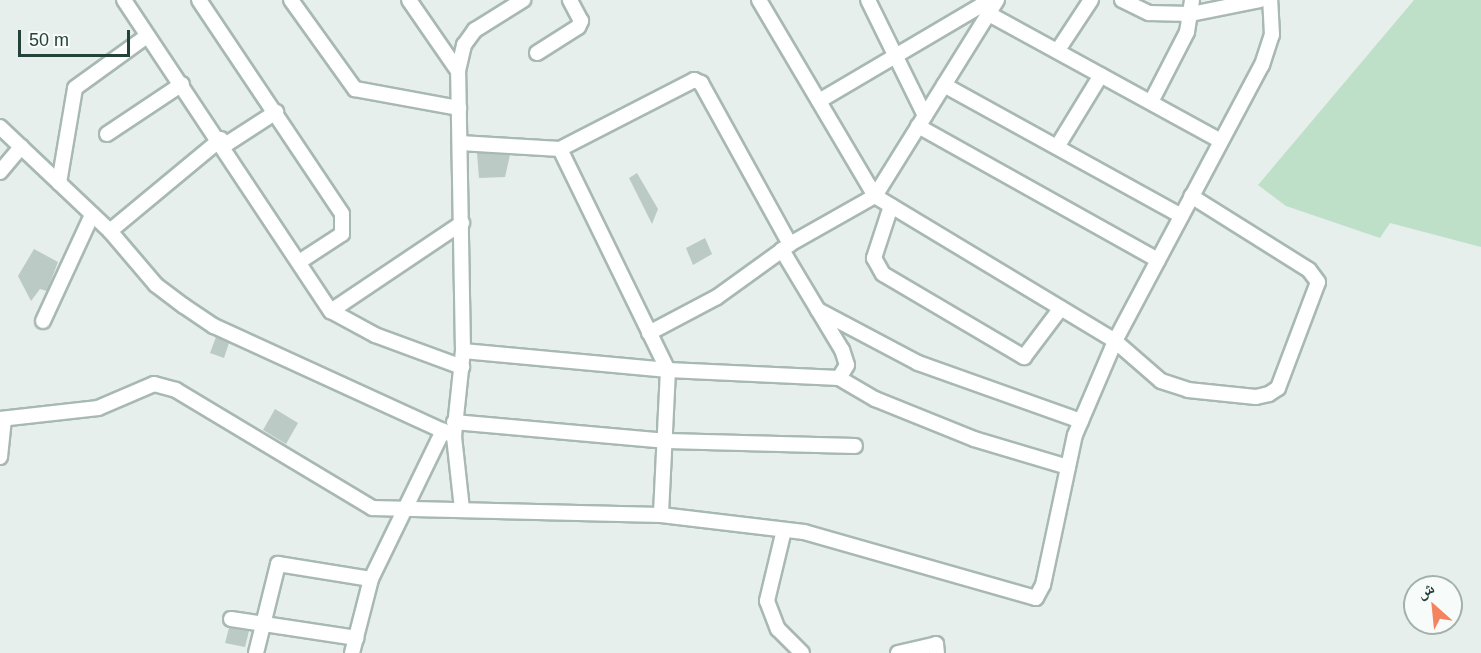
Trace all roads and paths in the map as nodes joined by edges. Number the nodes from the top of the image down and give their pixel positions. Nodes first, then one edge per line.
1 (124, 0) edge
2 (199, 0) edge
3 (291, 0) edge
4 (409, 0) edge
5 (523, 0) edge
6 (570, 0) edge
7 (759, 0) edge
8 (868, 0) edge
9 (1091, 0) edge
10 (1122, 0) edge
11 (1260, 0) edge
12 (1270, 0) edge
13 (988, 4) edge
14 (1191, 7) edge
15 (147, 36) junction
16 (1058, 50) junction
17 (537, 53) dead end
18 (895, 56) junction
19 (458, 71) junction
20 (1101, 75) junction
21 (182, 84) junction
22 (944, 85) junction
23 (819, 101) junction
24 (1151, 102) junction
25 (459, 108) junction
26 (276, 112) junction
27 (922, 121) junction
28 (0, 127) edge
29 (107, 134) dead end
30 (1219, 140) junction
31 (223, 142) junction
32 (460, 142) junction
33 (21, 147) junction
34 (1057, 147) junction
35 (560, 149) junction
36 (0, 172) edge
37 (59, 183) junction
38 (875, 196) junction
39 (1191, 196) junction
40 (891, 206) junction
41 (92, 216) junction
42 (1181, 216) junction
43 (462, 223) junction
44 (110, 231) junction
45 (786, 247) junction
46 (1158, 260) junction
47 (299, 262) junction
48 (1061, 308) junction
49 (818, 310) junction
50 (331, 311) junction
51 (43, 321) dead end
52 (649, 333) junction
53 (1115, 341) junction
54 (463, 351) junction
55 (462, 367) junction
56 (668, 370) junction
57 (838, 378) junction
58 (2, 419) edge
59 (1081, 421) junction
60 (454, 422) junction
61 (448, 434) junction
62 (667, 441) junction
63 (855, 446) dead end
64 (0, 457) edge
65 (1068, 467) junction
66 (406, 507) junction
67 (462, 508) junction
68 (661, 515) junction
69 (784, 530) junction
70 (371, 579) junction
71 (231, 619) dead end
72 (264, 624) junction
73 (357, 638) junction
74 (256, 653) edge
75 (352, 653) edge
76 (802, 653) edge
77 (898, 653) edge
78 (937, 653) edge

1 - 15 street
2 - 26 street
3 - 25 street
4 - 19 street
5 - 19 street
6 - 17 street
7 - 23 street
8 - 18 street
9 - 16 street
10 - 14 street
11 - 14 street
12 - 30 street
13 - 16 street
13 - 18 street
13 - 22 street
14 - 24 street
15 - 21 street
15 - 37 street
16 - 20 street
18 - 23 street
18 - 27 street
19 - 25 street
20 - 24 street
20 - 34 street
21 - 29 street
21 - 31 street
22 - 27 street
22 - 34 street
23 - 38 street
24 - 30 street
25 - 32 street
26 - 31 street
26 - 47 street
27 - 38 street
27 - 46 street
28 - 33 street
30 - 39 street
31 - 44 street
31 - 47 street
32 - 35 street
32 - 43 street
33 - 36 street
33 - 37 street
34 - 42 street
35 - 45 street
35 - 52 street
37 - 41 street
38 - 40 street
38 - 45 street
39 - 42 street
39 - 53 street
40 - 48 street
40 - 48 street
41 - 44 street
41 - 51 street
42 - 46 street
43 - 50 street
43 - 54 street
44 - 61 street
45 - 49 street
45 - 52 street
46 - 53 street
47 - 50 street
48 - 53 street
49 - 57 street
49 - 59 street
50 - 55 street
52 - 56 street
53 - 59 street
54 - 55 street
54 - 56 street
55 - 60 street
56 - 57 street
56 - 62 street
57 - 65 street
58 - 64 street
58 - 66 street
59 - 65 street
60 - 61 street
60 - 62 street
61 - 66 street
61 - 67 street
62 - 63 street
62 - 68 street
65 - 69 street
66 - 67 street
66 - 70 street
67 - 68 street
68 - 69 street
69 - 76 street
70 - 72 street
70 - 73 street
71 - 72 street
72 - 73 street
72 - 74 street
73 - 75 street
77 - 78 street

